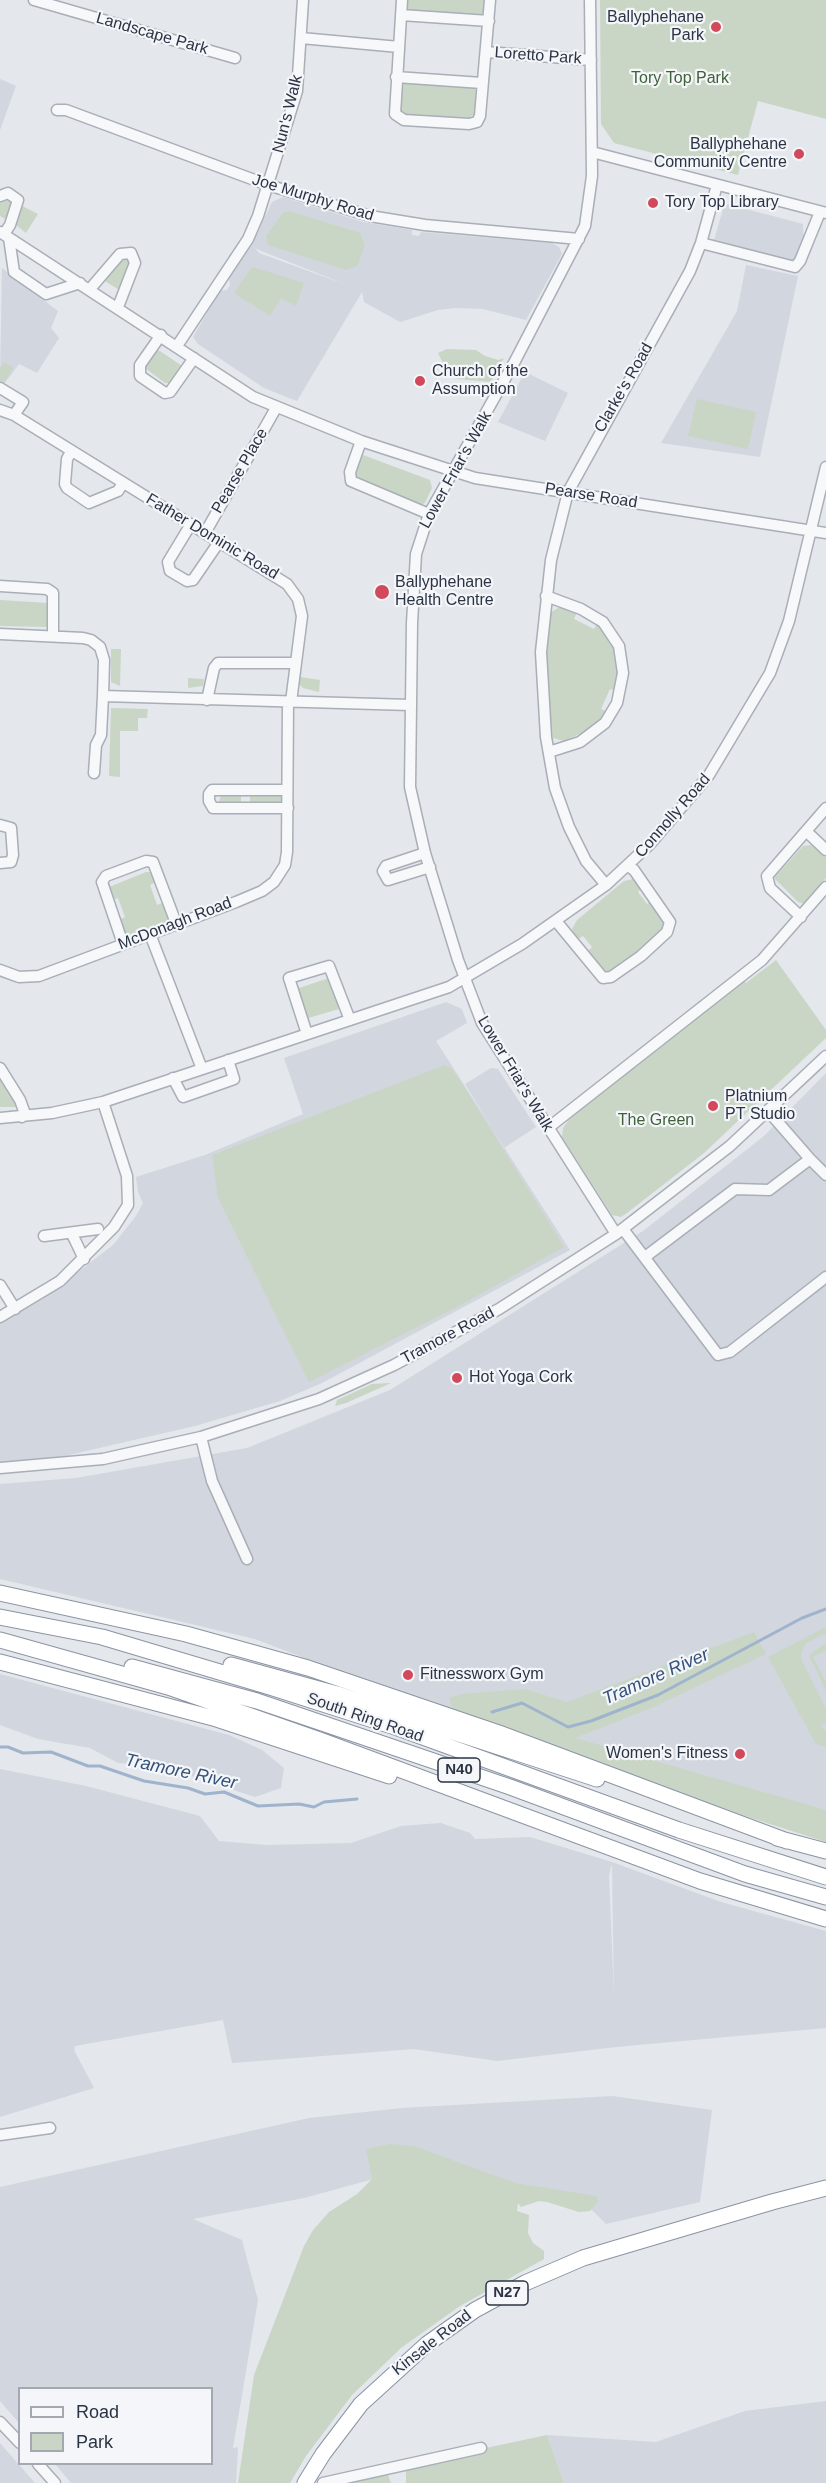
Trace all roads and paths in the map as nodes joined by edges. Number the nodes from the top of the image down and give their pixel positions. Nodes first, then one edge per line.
1 (34, 0) edge
2 (303, 0) edge
3 (402, 0) edge
4 (490, 0) edge
5 (590, 0) edge
6 (401, 15) junction
7 (489, 21) junction
8 (301, 38) junction
9 (399, 47) junction
10 (486, 52) junction
11 (235, 58) dead end
12 (591, 60) junction
13 (396, 77) junction
14 (483, 83) junction
15 (57, 110) dead end
16 (592, 152) junction
17 (268, 185) junction
18 (717, 185) junction
19 (0, 196) edge
20 (823, 212) edge
21 (4, 235) edge
22 (579, 239) junction
23 (701, 243) junction
24 (80, 283) junction
25 (90, 289) junction
26 (118, 307) junction
27 (161, 335) junction
28 (177, 346) junction
29 (194, 358) junction
30 (0, 388) edge
31 (276, 408) junction
32 (0, 410) edge
33 (14, 415) junction
34 (361, 441) junction
35 (71, 452) junction
36 (826, 467) edge
37 (453, 472) junction
38 (123, 483) junction
39 (568, 492) junction
40 (429, 514) junction
41 (190, 524) junction
42 (813, 531) junction
43 (205, 533) junction
44 (826, 533) edge
45 (219, 542) junction
46 (0, 586) edge
47 (546, 596) junction
48 (0, 634) edge
49 (53, 636) junction
50 (296, 663) junction
51 (103, 696) junction
52 (207, 700) junction
53 (289, 702) junction
54 (410, 705) junction
55 (549, 752) junction
56 (94, 773) dead end
57 (244, 790) junction
58 (287, 790) junction
59 (245, 808) junction
60 (288, 808) junction
61 (826, 808) edge
62 (0, 825) edge
63 (806, 831) junction
64 (826, 850) edge
65 (425, 853) junction
66 (0, 863) edge
67 (628, 866) junction
68 (430, 867) junction
69 (606, 885) junction
70 (826, 887) edge
71 (801, 917) junction
72 (556, 921) junction
73 (176, 923) junction
74 (150, 934) junction
75 (123, 944) junction
76 (0, 970) edge
77 (464, 979) junction
78 (350, 1020) junction
79 (307, 1035) junction
80 (826, 1056) edge
81 (228, 1060) junction
82 (0, 1068) edge
83 (202, 1069) junction
84 (173, 1078) junction
85 (103, 1102) junction
86 (769, 1112) junction
87 (22, 1117) junction
88 (0, 1118) edge
89 (548, 1128) junction
90 (810, 1159) junction
91 (826, 1175) edge
92 (98, 1229) dead end
93 (619, 1231) junction
94 (72, 1234) junction
95 (44, 1236) dead end
96 (645, 1257) junction
97 (84, 1259) junction
98 (826, 1277) edge
99 (0, 1285) edge
100 (15, 1309) junction
101 (0, 1317) edge
102 (201, 1437) junction
103 (0, 1468) edge
104 (247, 1559) dead end
105 (0, 1593) edge
106 (0, 1617) edge
107 (102, 1637) junction
108 (0, 1639) edge
109 (87, 1657) junction
110 (0, 1662) edge
111 (564, 1830) junction
112 (583, 1838) junction
113 (787, 1841) junction
114 (826, 1851) edge
115 (826, 1877) edge
116 (826, 1897) edge
117 (826, 1919) edge
118 (51, 2128) dead end
119 (0, 2135) edge
120 (826, 2177) edge
121 (826, 2188) edge
122 (771, 2202) junction
123 (0, 2422) edge
124 (18, 2441) edge
125 (481, 2448) dead end
126 (40, 2465) edge
127 (55, 2483) edge
128 (305, 2483) edge
129 (323, 2483) edge

1 - 11 street, Landscape Park
2 - 8 street, Nun's Walk
3 - 6 street, Loretto Park
4 - 7 street, Loretto Park
5 - 12 street, Lower Friar's Walk
6 - 7 street, Loretto Park
6 - 9 street, Loretto Park
7 - 10 street, Loretto Park
8 - 9 street
8 - 17 street, Nun's Walk
9 - 13 street, Loretto Park
10 - 12 street, Loretto Park
10 - 14 street, Loretto Park
12 - 16 street, Lower Friar's Walk
13 - 14 street, Loretto Park
13 - 14 street, Loretto Park
15 - 17 street, Joe Murphy Road
16 - 18 street
16 - 22 street, Lower Friar's Walk
17 - 22 street, Joe Murphy Road
17 - 28 street, Nun's Walk
18 - 20 street
18 - 23 street, Clarke's Road
19 - 21 street
20 - 23 street
21 - 24 street, Pearse Road
21 - 24 street
22 - 37 street, Lower Friar's Walk
23 - 39 street, Clarke's Road
24 - 25 street, Pearse Road
25 - 26 street, Pearse Road
25 - 26 street
26 - 27 street, Pearse Road
27 - 28 street, Pearse Road
27 - 29 street
28 - 29 street, Pearse Road
29 - 31 street, Pearse Road
30 - 33 street
31 - 34 street, Pearse Road
31 - 43 street, Pearse Place
32 - 33 street, Father Dominic Road
33 - 35 street, Father Dominic Road
34 - 37 street, Pearse Road
34 - 40 street
35 - 38 street, Father Dominic Road
35 - 38 street
36 - 42 street, Connolly Road
37 - 39 street, Pearse Road
37 - 40 street, Lower Friar's Walk
38 - 41 street, Father Dominic Road
39 - 42 street, Pearse Road
39 - 47 street, Clarke's Road
40 - 54 street, Lower Friar's Walk
41 - 43 street, Father Dominic Road
41 - 45 street, Pearse Place
42 - 44 street, Pearse Road
42 - 67 street, Connolly Road
43 - 45 street, Father Dominic Road
45 - 50 street, Father Dominic Road
46 - 49 street
47 - 55 street, Clarke's Road
47 - 55 street
48 - 49 street
49 - 51 street
50 - 52 street
50 - 53 street, Father Dominic Road
51 - 52 street
51 - 56 street
52 - 53 street
53 - 54 street
53 - 58 street, McDonagh Road
54 - 65 street, Lower Friar's Walk
55 - 69 street, Clarke's Road
57 - 58 street
57 - 59 street
57 - 59 street
58 - 60 street, McDonagh Road
59 - 60 street
60 - 73 street, McDonagh Road
61 - 63 street
62 - 66 street
63 - 64 street
63 - 71 street
65 - 68 street, Lower Friar's Walk
65 - 68 street
67 - 69 street, Connolly Road
67 - 72 street
68 - 77 street, Lower Friar's Walk
69 - 72 street, Connolly Road
70 - 71 street
71 - 89 street
72 - 77 street, Connolly Road
73 - 74 street, McDonagh Road
73 - 75 street
74 - 75 street, McDonagh Road
74 - 83 street
75 - 76 street, McDonagh Road
77 - 78 street, Connolly Road
77 - 89 street, Lower Friar's Walk
78 - 79 street, Connolly Road
78 - 79 street
79 - 81 street, Connolly Road
80 - 86 street, Tramore Road
81 - 83 street, Connolly Road
81 - 84 street
82 - 87 street
83 - 84 street, Connolly Road
84 - 85 street, Connolly Road
85 - 87 street, Connolly Road
85 - 97 street
86 - 90 street
86 - 93 street, Tramore Road
87 - 88 street, Connolly Road
89 - 93 street, Lower Friar's Walk
90 - 91 street
90 - 96 street
92 - 94 street
93 - 96 street, Lower Friar's Walk
93 - 102 street, Tramore Road
94 - 95 street
94 - 97 street
96 - 98 street, Lower Friar's Walk
97 - 100 street
99 - 100 street
100 - 101 street
102 - 103 street, Tramore Road
102 - 104 street
105 - 113 highway
106 - 107 highway, South Ring Road / N40
107 - 113 highway
107 - 115 highway, South Ring Road / N40
108 - 109 highway, South Ring Road / N40
108 - 111 highway
109 - 111 highway
109 - 116 highway, South Ring Road / N40
110 - 112 highway
111 - 112 highway
112 - 117 highway
113 - 114 highway
118 - 119 street
120 - 122 highway, Kinsale Road / N27
121 - 122 highway, Kinsale Road / N27
122 - 128 highway, Kinsale Road / N27
123 - 124 street
125 - 129 street
126 - 127 street

